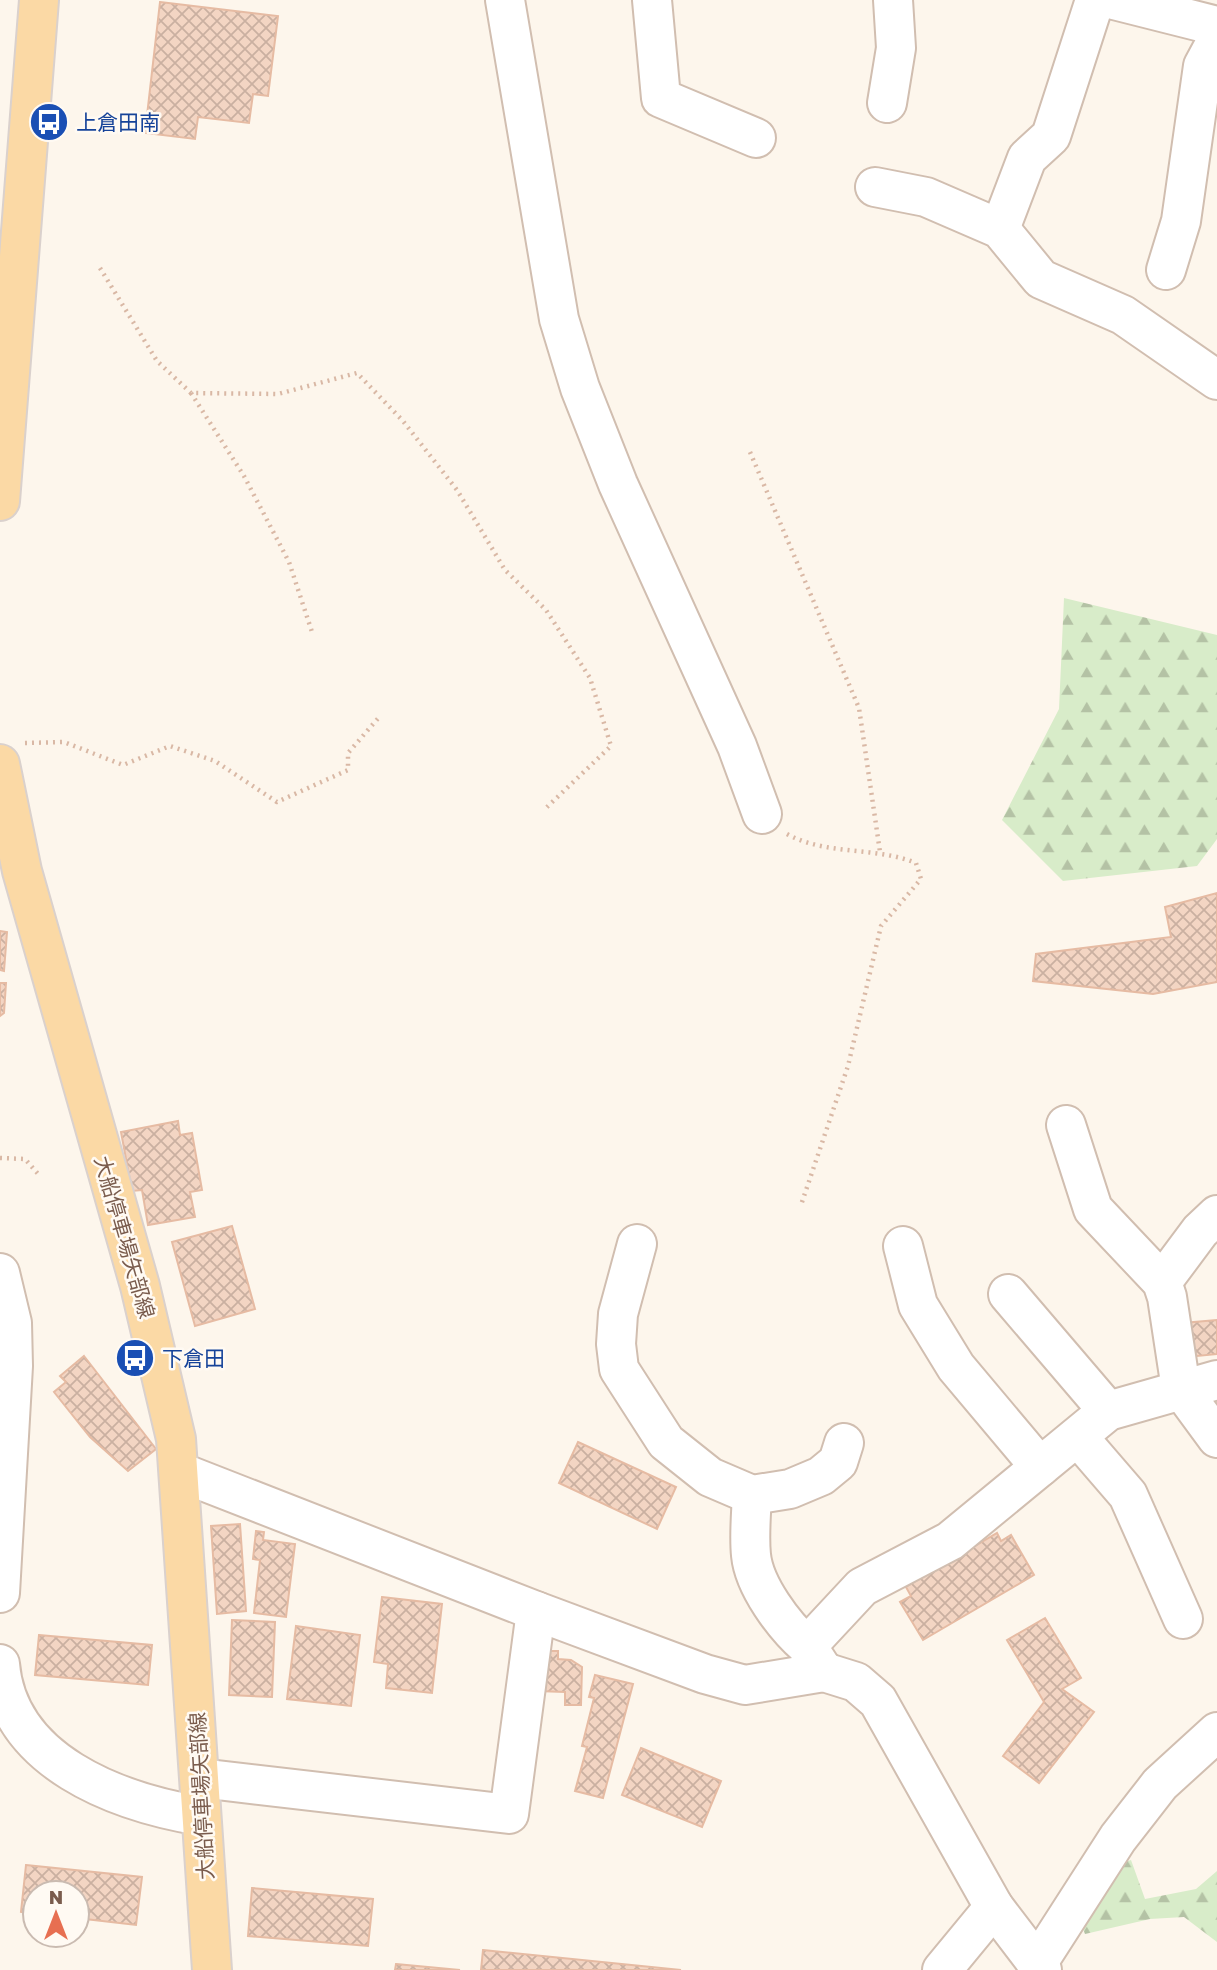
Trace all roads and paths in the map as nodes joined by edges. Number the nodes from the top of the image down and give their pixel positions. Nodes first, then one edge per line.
1 (39, 0) edge
2 (505, 0) edge
3 (652, 0) edge
4 (893, 0) edge
5 (1095, 0) edge
6 (1114, 0) edge
7 (1164, 6) edge
8 (1217, 26) edge
9 (1217, 40) edge
10 (887, 103) dead end
11 (756, 138) dead end
12 (875, 187) dead end
13 (1000, 229) junction
14 (100, 268) dead end
15 (1166, 270) dead end
16 (1217, 380) edge
17 (191, 393) junction
18 (750, 452) dead end
19 (0, 501) edge
20 (312, 632) dead end
21 (381, 715) dead end
22 (6, 753) edge
23 (546, 808) dead end
24 (762, 814) joint
25 (880, 852) junction
26 (1066, 1125) dead end
27 (0, 1158) edge
28 (39, 1175) dead end
29 (801, 1205) dead end
30 (1217, 1215) edge
31 (637, 1244) dead end
32 (903, 1246) dead end
33 (0, 1273) edge
34 (1162, 1282) junction
35 (1008, 1294) dead end
36 (1199, 1385) edge
37 (1108, 1411) junction
38 (1078, 1437) junction
39 (1217, 1438) edge
40 (844, 1443) dead end
41 (1041, 1467) junction
42 (180, 1472) junction
43 (752, 1495) junction
44 (0, 1593) edge
45 (536, 1611) junction
46 (1183, 1619) dead end
47 (815, 1659) junction
48 (0, 1664) edge
49 (1217, 1732) edge
50 (200, 1778) junction
51 (201, 1816) junction
52 (994, 1907) junction
53 (1040, 1967) edge
54 (212, 1970) edge
55 (942, 1970) edge

1 - 19 main road
2 - 24 street
3 - 11 street
4 - 10 street
5 - 13 street
6 - 7 street
7 - 8 street
9 - 15 street
12 - 13 street
13 - 16 street
14 - 17 path
17 - 20 path
17 - 23 path
18 - 25 path
21 - 22 path
22 - 42 main road, 大船停車場矢部線
24 - 25 path
25 - 29 path
26 - 34 street
27 - 28 path
30 - 34 street
31 - 43 street
32 - 41 street
33 - 44 street
34 - 36 street
35 - 37 street
36 - 37 street
36 - 39 street
37 - 38 street
38 - 41 street
38 - 46 street
40 - 43 street
41 - 47 street
42 - 45 street
42 - 50 main road, 大船停車場矢部線
43 - 47 street
45 - 47 street
45 - 50 street
47 - 52 street
48 - 51 street
49 - 53 street
50 - 51 main road, 大船停車場矢部線
51 - 54 main road, 大船停車場矢部線
52 - 53 street
52 - 55 street

